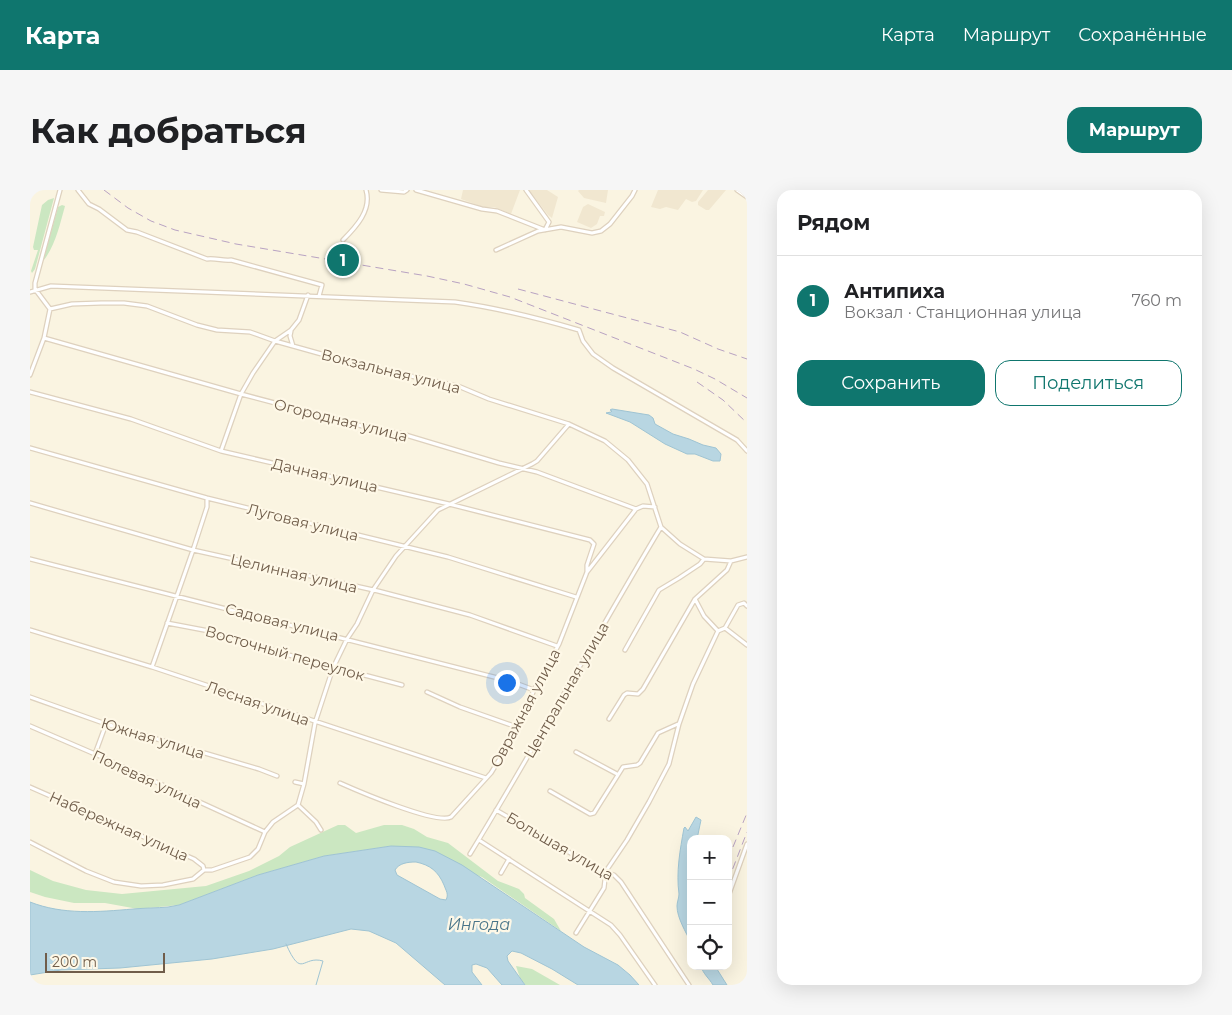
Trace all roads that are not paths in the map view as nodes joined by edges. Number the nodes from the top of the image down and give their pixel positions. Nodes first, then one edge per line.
1 (60, 190) edge
2 (78, 190) edge
3 (366, 190) edge
4 (381, 190) edge
5 (407, 190) edge
6 (416, 190) edge
7 (526, 190) edge
8 (635, 190) edge
9 (737, 190) edge
10 (747, 197) edge
11 (545, 230) junction
12 (343, 240) dead end
13 (496, 250) dead end
14 (35, 290) junction
15 (30, 292) edge
16 (308, 295) junction
17 (319, 296) junction
18 (50, 309) junction
19 (291, 330) junction
20 (44, 338) junction
21 (275, 341) junction
22 (293, 346) junction
23 (30, 375) edge
24 (30, 392) edge
25 (241, 394) junction
26 (569, 424) junction
27 (30, 448) edge
28 (221, 451) junction
29 (747, 451) edge
30 (523, 469) junction
31 (208, 498) junction
32 (30, 503) edge
33 (449, 504) junction
34 (654, 507) junction
35 (636, 509) junction
36 (662, 527) junction
37 (404, 548) junction
38 (193, 550) junction
39 (747, 557) edge
40 (30, 558) edge
41 (704, 559) junction
42 (731, 561) junction
43 (587, 572) junction
44 (372, 590) junction
45 (177, 596) junction
46 (576, 597) junction
47 (695, 599) junction
48 (747, 606) edge
49 (167, 623) junction
50 (725, 628) junction
51 (30, 630) edge
52 (718, 631) junction
53 (347, 639) junction
54 (747, 645) edge
55 (557, 646) junction
56 (625, 650) dead end
57 (152, 667) junction
58 (333, 668) junction
59 (402, 685) dead end
60 (534, 690) junction
61 (427, 692) dead end
62 (30, 697) edge
63 (609, 719) dead end
64 (314, 722) junction
65 (106, 724) junction
66 (679, 724) junction
67 (30, 726) edge
68 (517, 726) junction
69 (576, 752) dead end
70 (95, 754) junction
71 (617, 774) junction
72 (277, 776) dead end
73 (486, 778) junction
74 (296, 782) dead end
75 (304, 784) junction
76 (340, 784) dead end
77 (30, 787) edge
78 (550, 791) dead end
79 (298, 806) junction
80 (496, 810) junction
81 (321, 830) dead end
82 (265, 832) junction
83 (479, 840) junction
84 (30, 842) edge
85 (747, 844) edge
86 (470, 854) dead end
87 (509, 860) junction
88 (204, 870) junction
89 (606, 871) junction
90 (501, 873) dead end
91 (732, 886) edge
92 (589, 910) junction
93 (576, 933) dead end
94 (655, 985) edge
95 (689, 985) edge

1 - 14 street
2 - 17 street
3 - 12 street
4 - 5 street
6 - 11 street
7 - 11 street
8 - 11 street
9 - 10 street
11 - 13 street
14 - 15 street
14 - 16 street
14 - 18 street
16 - 17 street
16 - 19 street
17 - 29 street
18 - 20 street
18 - 21 street, Вокзальная улица
19 - 21 street
19 - 22 street
20 - 23 street
20 - 25 street, Огородная улица
21 - 22 street, Вокзальная улица
21 - 25 street
22 - 26 street, Вокзальная улица
24 - 28 street, Дачная улица
25 - 28 street
25 - 30 street, Огородная улица
26 - 30 street
26 - 34 street, Вокзальная улица
27 - 31 street, Луговая улица
28 - 33 street, Дачная улица
30 - 33 street
30 - 35 street, Огородная улица
31 - 37 street, Луговая улица
31 - 38 street
32 - 38 street, Целинная улица
33 - 37 street
33 - 43 street, Дачная улица
34 - 35 street
34 - 36 street, Вокзальная улица
35 - 43 street, Овражная улица
36 - 41 street, Вокзальная улица
36 - 80 street, Центральная улица
37 - 44 street
37 - 46 street, Луговая улица
38 - 44 street, Целинная улица
38 - 45 street
39 - 42 street, Вокзальная улица
40 - 45 street, Садовая улица
41 - 42 street, Вокзальная улица
41 - 56 street
42 - 47 street
43 - 46 street, Овражная улица
44 - 53 street
44 - 55 street, Целинная улица
45 - 49 street
45 - 53 street, Садовая улица
46 - 55 street, Овражная улица
47 - 52 street
47 - 63 street
48 - 50 street
49 - 57 street
49 - 58 street, Восточный переулок
50 - 52 street
50 - 54 street
51 - 57 street, Лесная улица
52 - 66 street
53 - 58 street
53 - 60 street, Садовая улица
55 - 60 street, Овражная улица
57 - 64 street, Лесная улица
58 - 59 street, Восточный переулок
58 - 64 street
60 - 68 street, Овражная улица
61 - 68 street
62 - 65 street, Южная улица
64 - 73 street, Лесная улица
64 - 75 street
65 - 70 street
65 - 72 street, Южная улица
66 - 71 street
66 - 89 street
67 - 70 street, Полевая улица
68 - 73 street, Овражная улица
69 - 71 street
70 - 82 street, Полевая улица
71 - 78 street
73 - 76 street, Овражная улица
74 - 75 street
75 - 79 street
77 - 88 street, Набережная улица
79 - 81 street
79 - 82 street
80 - 83 street, Центральная улица
80 - 89 street, Большая улица
82 - 88 street
83 - 86 street, Центральная улица
83 - 87 street
84 - 88 street
85 - 91 street
87 - 90 street
87 - 92 street
89 - 92 street
89 - 95 street, Большая улица
92 - 93 street
92 - 94 street

